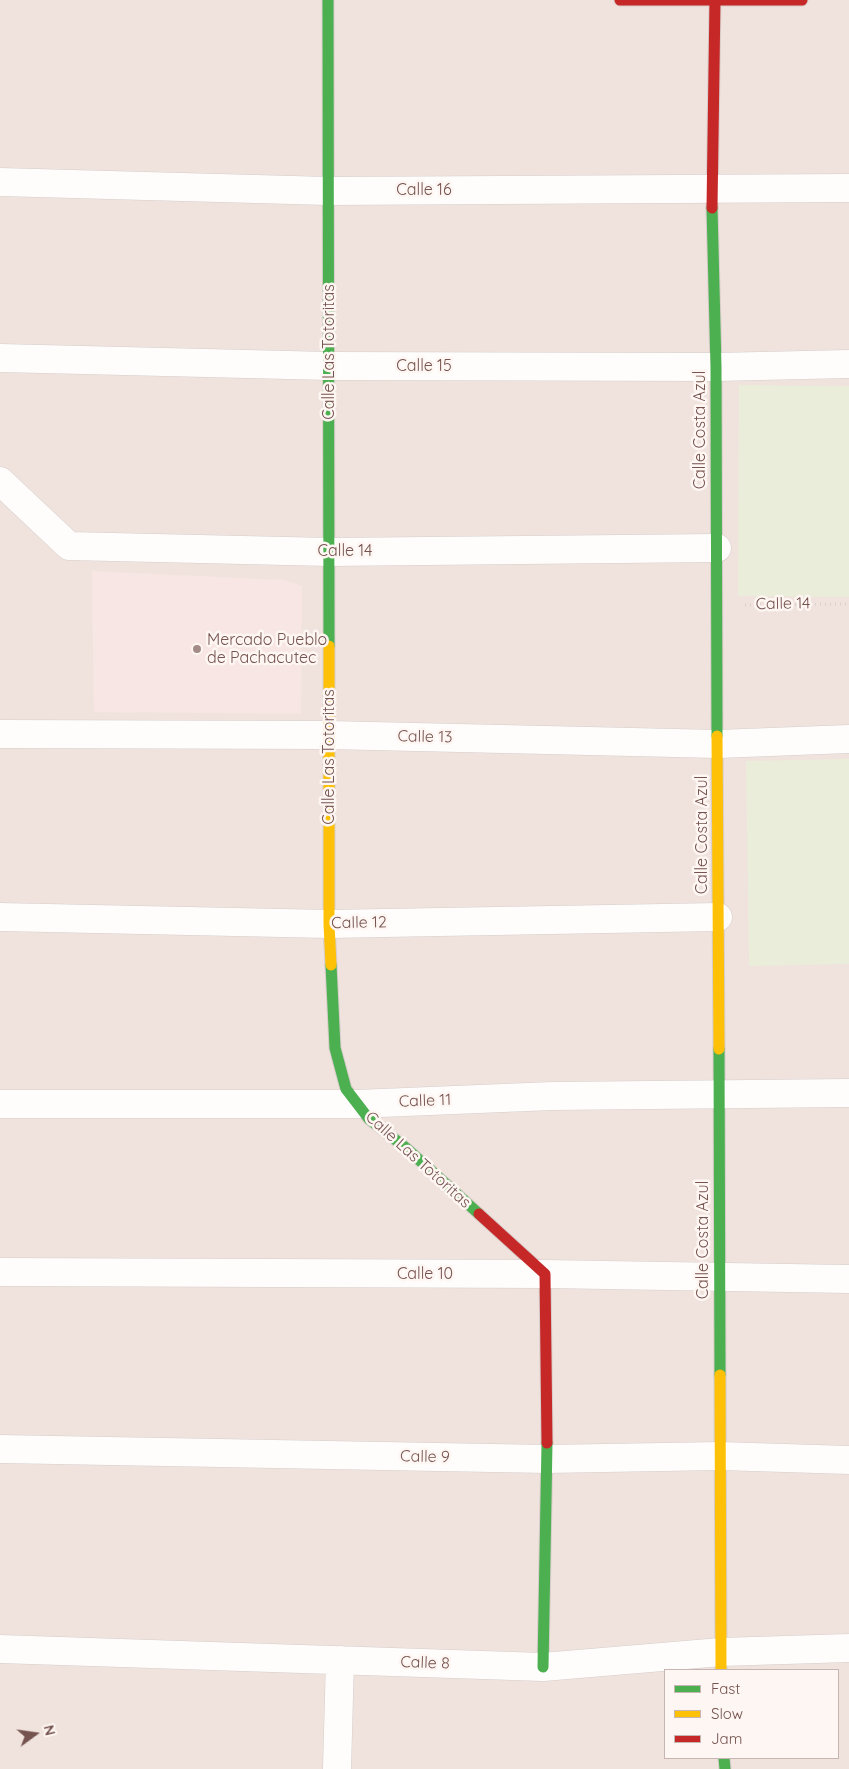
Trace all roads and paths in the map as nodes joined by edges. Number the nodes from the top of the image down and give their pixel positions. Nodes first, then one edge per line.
1 (328, 0) edge
2 (620, 0) edge
3 (802, 0) edge
4 (714, 1) edge
5 (0, 182) edge
6 (712, 188) junction
7 (849, 188) edge
8 (328, 191) junction
9 (0, 358) edge
10 (849, 364) edge
11 (329, 366) junction
12 (716, 367) junction
13 (0, 481) edge
14 (717, 548) junction
15 (329, 552) junction
16 (849, 604) edge
17 (718, 605) junction
18 (0, 734) edge
19 (329, 735) junction
20 (849, 739) edge
21 (718, 744) junction
22 (0, 917) edge
23 (718, 917) junction
24 (329, 924) junction
25 (849, 1093) edge
26 (719, 1095) junction
27 (0, 1104) edge
28 (357, 1104) junction
29 (0, 1272) edge
30 (545, 1274) junction
31 (719, 1276) junction
32 (849, 1279) edge
33 (0, 1449) edge
34 (720, 1456) junction
35 (547, 1459) junction
36 (849, 1460) edge
37 (849, 1648) edge
38 (0, 1649) edge
39 (340, 1660) junction
40 (721, 1661) edge
41 (543, 1667) junction
42 (337, 1769) edge

1 - 8 street, Calle Las Totoritas
2 - 4 street
3 - 4 street
4 - 6 street, Calle Costa Azul
5 - 8 street, Calle 16
6 - 7 street, Calle 16
6 - 8 street, Calle 16
6 - 12 street, Calle Costa Azul
8 - 11 street, Calle Las Totoritas
9 - 11 street, Calle 15
10 - 12 street, Calle 15
11 - 12 street, Calle 15
11 - 15 street, Calle Las Totoritas
12 - 14 street, Calle Costa Azul
13 - 15 street, Calle 14
14 - 15 street, Calle 14
14 - 17 street, Calle Costa Azul
15 - 19 street, Calle Las Totoritas
16 - 17 path, Calle 14
17 - 21 street, Calle Costa Azul
18 - 19 street, Calle 13
19 - 21 street, Calle 13
19 - 24 street, Calle Las Totoritas
20 - 21 street, Calle 13
21 - 23 street, Calle Costa Azul
22 - 24 street, Calle 12
23 - 24 street, Calle 12
23 - 26 street, Calle Costa Azul
24 - 28 street, Calle Las Totoritas
25 - 26 street, Calle 11
26 - 28 street, Calle 11
26 - 31 street, Calle Costa Azul
27 - 28 street, Calle 11
28 - 30 street, Calle Las Totoritas
29 - 30 street, Calle 10
30 - 31 street, Calle 10
30 - 35 street
31 - 32 street, Calle 10
31 - 34 street, Calle Costa Azul
33 - 35 street, Calle 9
34 - 35 street, Calle 9
34 - 36 street, Calle 9
34 - 40 street, Calle Costa Azul
35 - 41 street
37 - 40 street, Calle 8
38 - 39 street, Calle 8
39 - 41 street, Calle 8
39 - 42 street
40 - 41 street, Calle 8

